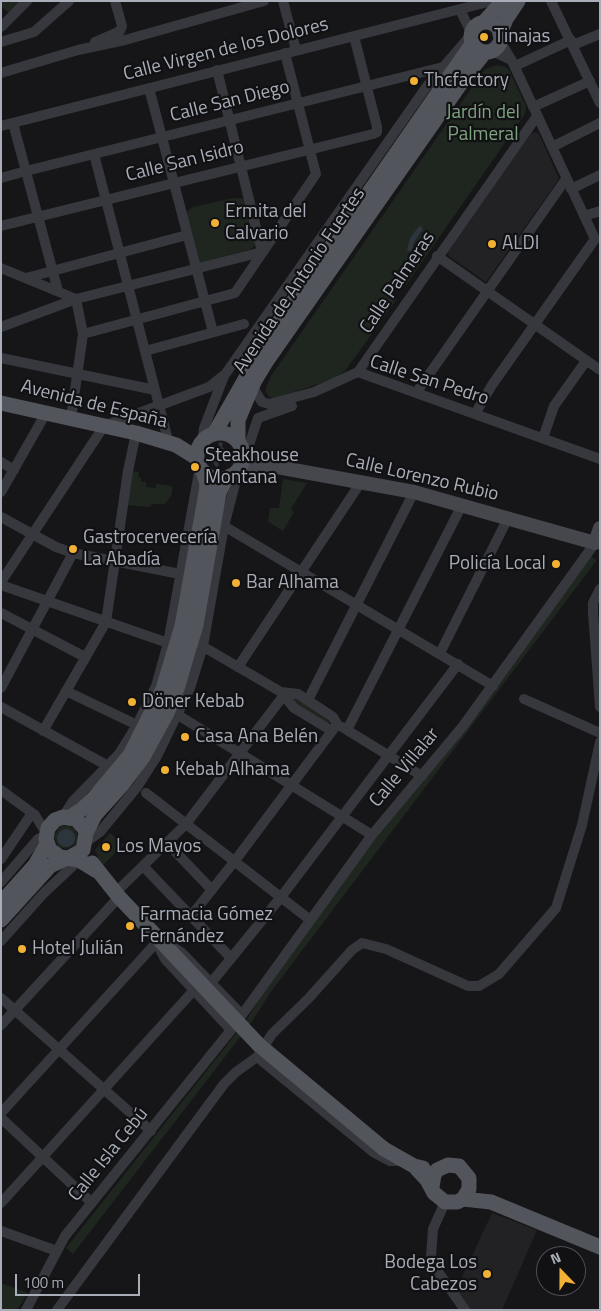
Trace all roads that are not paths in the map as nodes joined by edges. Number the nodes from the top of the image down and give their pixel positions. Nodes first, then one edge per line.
1 (27, 1) edge
2 (69, 1) edge
3 (115, 1) edge
4 (264, 1) edge
5 (283, 1) edge
6 (491, 1) edge
7 (503, 1) edge
8 (518, 1) edge
9 (551, 1) edge
10 (460, 10) junction
11 (1, 27) edge
12 (600, 34) edge
13 (354, 36) junction
14 (484, 37) junction
15 (1, 42) edge
16 (572, 42) junction
17 (78, 50) junction
18 (296, 50) junction
19 (285, 53) junction
20 (513, 64) junction
21 (443, 68) junction
22 (217, 70) junction
23 (1, 73) edge
24 (590, 81) junction
25 (367, 85) junction
26 (149, 88) junction
27 (600, 103) edge
28 (298, 104) junction
29 (535, 111) junction
30 (230, 120) junction
31 (13, 123) junction
32 (600, 123) edge
33 (1, 126) edge
34 (162, 137) junction
35 (552, 147) junction
36 (310, 149) junction
37 (94, 154) junction
38 (241, 166) junction
39 (22, 172) junction
40 (600, 175) edge
41 (1, 178) edge
42 (566, 179) junction
43 (174, 183) junction
44 (571, 189) junction
45 (106, 200) junction
46 (600, 211) edge
47 (584, 216) junction
48 (38, 217) junction
49 (1, 226) edge
50 (187, 235) junction
51 (262, 252) junction
52 (120, 253) junction
53 (437, 256) junction
54 (1, 268) edge
55 (196, 270) junction
56 (53, 271) junction
57 (26, 278) junction
58 (129, 287) junction
59 (58, 291) junction
60 (489, 292) junction
61 (76, 299) junction
62 (204, 301) junction
63 (137, 319) junction
64 (244, 324) dead end
65 (535, 325) junction
66 (1, 328) edge
67 (213, 332) junction
68 (83, 334) junction
69 (145, 351) junction
70 (1, 358) edge
71 (586, 361) junction
72 (600, 370) edge
73 (358, 372) junction
74 (77, 374) junction
75 (224, 376) junction
76 (252, 386) junction
77 (156, 390) junction
78 (416, 393) junction
79 (1, 403) edge
80 (160, 405) junction
81 (46, 413) junction
82 (475, 414) junction
83 (71, 418) junction
84 (104, 426) junction
85 (136, 433) junction
86 (208, 438) junction
87 (543, 438) junction
88 (173, 444) junction
89 (241, 449) junction
90 (600, 459) edge
91 (1, 462) edge
92 (200, 465) junction
93 (266, 465) junction
94 (14, 470) junction
95 (233, 474) junction
96 (361, 482) junction
97 (1, 492) edge
98 (414, 492) junction
99 (462, 505) junction
100 (1, 517) edge
101 (508, 518) junction
102 (224, 526) junction
103 (600, 528) edge
104 (32, 533) junction
105 (595, 542) junction
106 (73, 553) junction
107 (115, 562) junction
108 (302, 572) junction
109 (180, 574) junction
110 (1, 584) edge
111 (600, 589) edge
112 (48, 602) junction
113 (357, 605) junction
114 (1, 613) edge
115 (106, 622) junction
116 (33, 630) junction
117 (399, 630) junction
118 (168, 643) junction
119 (198, 643) junction
120 (440, 654) junction
121 (85, 657) junction
122 (458, 664) junction
123 (238, 667) junction
124 (493, 686) junction
125 (1, 688) edge
126 (66, 691) junction
127 (282, 693) junction
128 (524, 699) dead end
129 (308, 700) junction
130 (1, 707) edge
131 (600, 707) edge
132 (178, 716) junction
133 (137, 725) junction
134 (334, 728) junction
135 (347, 730) junction
136 (43, 731) junction
137 (600, 733) edge
138 (600, 742) edge
139 (241, 753) junction
140 (389, 756) junction
141 (108, 766) junction
142 (422, 776) junction
143 (292, 785) junction
144 (1, 790) edge
145 (146, 793) dead end
146 (34, 814) junction
147 (64, 817) junction
148 (342, 818) junction
149 (186, 824) junction
150 (372, 835) junction
151 (46, 837) junction
152 (86, 840) junction
153 (168, 843) junction
154 (72, 858) junction
155 (1, 859) edge
156 (234, 862) junction
157 (1, 863) edge
158 (143, 866) junction
159 (11, 871) junction
160 (97, 871) junction
161 (1, 882) edge
162 (212, 890) junction
163 (117, 895) junction
164 (281, 897) junction
165 (1, 903) edge
166 (191, 916) junction
167 (309, 919) junction
168 (1, 920) edge
169 (1, 941) edge
170 (161, 943) junction
171 (232, 958) junction
172 (212, 983) junction
173 (194, 990) junction
174 (1, 998) edge
175 (14, 1010) junction
176 (242, 1015) junction
177 (1, 1025) edge
178 (231, 1030) junction
179 (266, 1041) junction
180 (59, 1050) junction
181 (257, 1057) junction
182 (104, 1090) junction
183 (1, 1113) edge
184 (1, 1118) edge
185 (151, 1131) junction
186 (43, 1157) junction
187 (410, 1164) junction
188 (437, 1170) junction
189 (470, 1184) junction
190 (432, 1187) junction
191 (463, 1199) junction
192 (445, 1202) junction
193 (492, 1202) junction
194 (1, 1203) edge
195 (92, 1203) junction
196 (1, 1231) edge
197 (600, 1247) edge
198 (57, 1251) junction
199 (26, 1310) edge
200 (57, 1310) edge
201 (465, 1310) edge

1 - 11 street
2 - 15 street
3 - 17 street
4 - 17 street
5 - 18 street
6 - 10 street, Calle Virgen de los Dolores
7 - 14 main road, Avenida de Antonio Fuertes
8 - 14 main road, Avenida de Antonio Fuertes
9 - 16 street
10 - 13 street, Calle Virgen de los Dolores
10 - 14 street
12 - 16 street
13 - 18 street, Calle Virgen de los Dolores
13 - 25 street
14 - 20 street
14 - 21 street, Avenida de Antonio Fuertes
14 - 76 main road, Avenida de Antonio Fuertes
14 - 86 main road, Avenida de Antonio Fuertes
16 - 20 street
16 - 24 street
17 - 23 street
18 - 19 street, Calle Virgen de los Dolores
19 - 22 street, Calle Virgen de los Dolores
19 - 28 street
20 - 29 street
21 - 25 street, Calle San Diego
21 - 75 street, Avenida de Antonio Fuertes
22 - 26 street, Calle Virgen de los Dolores
22 - 30 street
24 - 27 street
24 - 29 street
25 - 28 street, Calle San Diego
25 - 36 street, Calle San Isidro
26 - 31 street, Calle Virgen de los Dolores
26 - 34 street
28 - 30 street, Calle San Diego
28 - 36 street
29 - 35 street
29 - 53 street, Calle Palmeras
30 - 34 street, Calle San Diego
30 - 38 street
31 - 33 street, Calle Virgen de los Dolores
31 - 39 street
32 - 35 street
34 - 37 street, Calle San Diego
34 - 43 street
35 - 42 street
36 - 38 street, Calle San Isidro
36 - 51 street
37 - 39 street, Calle San Diego
37 - 45 street
38 - 43 street, Calle San Isidro
38 - 51 street
39 - 41 street, Calle San Diego
39 - 48 street
40 - 44 street
42 - 44 street
42 - 60 street
43 - 45 street, Calle San Isidro
43 - 50 street
44 - 47 street
45 - 48 street, Calle San Isidro
45 - 52 street
46 - 47 street
47 - 65 street
48 - 49 street, Calle San Isidro
48 - 56 street
50 - 52 street
50 - 55 street
51 - 55 street
51 - 62 street
52 - 56 street
52 - 58 street
53 - 60 street
53 - 73 street, Calle Palmeras
54 - 57 street
55 - 58 street
55 - 62 street
56 - 57 street
56 - 59 street
57 - 59 street
58 - 61 street
58 - 63 street
59 - 61 street
60 - 65 street
60 - 78 street
61 - 66 street
61 - 68 street
62 - 63 street
62 - 67 street
63 - 68 street
63 - 69 street
64 - 67 street
65 - 71 street
65 - 82 street
67 - 69 street
68 - 74 street
69 - 77 street
70 - 74 street
71 - 72 street
71 - 87 street
73 - 76 street
73 - 78 street, Calle San Pedro
73 - 89 street, Calle San Pedro
74 - 77 street
74 - 83 street
75 - 80 street
75 - 86 street, Avenida de Antonio Fuertes
76 - 89 main road, Avenida de Antonio Fuertes
77 - 80 street
78 - 82 street, Calle San Pedro
79 - 81 main road, Avenida de España
80 - 84 street
80 - 88 street
81 - 83 main road, Avenida de España
81 - 94 street
82 - 87 street, Calle San Pedro
83 - 84 main road, Avenida de España
84 - 85 main road, Avenida de España
84 - 104 street
85 - 88 main road, Avenida de España
85 - 107 street
86 - 88 main road
86 - 89 main road
86 - 92 main road
87 - 90 street, Calle San Pedro
88 - 92 main road
89 - 93 main road, Calle Lorenzo Rubio
89 - 95 main road
91 - 94 street
92 - 95 main road
92 - 109 street
92 - 147 main road
93 - 95 main road
93 - 96 main road, Calle Lorenzo Rubio
94 - 97 street
95 - 102 street
95 - 119 main road
96 - 98 main road, Calle Lorenzo Rubio
96 - 108 street
98 - 99 main road, Calle Lorenzo Rubio
98 - 113 street
99 - 101 main road, Calle Lorenzo Rubio
99 - 117 street
100 - 104 street
101 - 105 main road, Calle Lorenzo Rubio
101 - 120 street
102 - 108 street
102 - 119 street
103 - 105 main road
104 - 106 street
104 - 110 street
105 - 124 street, Calle Villalar
106 - 107 street
106 - 112 street
107 - 109 street
107 - 115 street
108 - 113 street
108 - 123 street
109 - 118 street
110 - 112 street
111 - 131 street
112 - 115 street
112 - 116 street
113 - 117 street
113 - 129 street
114 - 116 street
115 - 118 street
115 - 121 street
116 - 121 street
116 - 125 street
117 - 120 street
117 - 135 street
118 - 133 street
119 - 123 street
119 - 132 street
119 - 152 main road
120 - 122 street
121 - 126 street
122 - 124 street
122 - 140 street
123 - 127 street
124 - 142 street, Calle Villalar
126 - 133 street
126 - 136 street
127 - 129 street
127 - 134 street
127 - 139 street
128 - 137 street
129 - 134 street
130 - 136 street
132 - 139 street
132 - 152 street
133 - 141 street
134 - 135 street
134 - 143 street
135 - 140 street
136 - 141 street
138 - 179 street
139 - 143 street
139 - 149 street
140 - 142 street
140 - 148 street
141 - 147 street
142 - 150 street, Calle Villalar
143 - 148 street
143 - 156 street
144 - 146 street
145 - 149 street
146 - 147 street
146 - 151 street
146 - 155 street
147 - 151 main road
147 - 152 main road
148 - 150 street
148 - 164 street
149 - 153 street
149 - 156 street
150 - 167 street, Calle Villalar
151 - 154 main road
151 - 159 street
151 - 165 main road
152 - 154 main road
152 - 160 main road
153 - 158 street
153 - 162 street
154 - 160 main road
154 - 168 main road
154 - 169 street
156 - 162 street
156 - 164 street
157 - 159 street
158 - 163 street
158 - 166 street
159 - 161 street
160 - 163 main road
162 - 166 street
163 - 170 main road
163 - 175 street
164 - 167 street
164 - 171 street
166 - 171 street
167 - 176 street, Calle Villalar
170 - 172 street
170 - 173 street
170 - 180 street
170 - 187 main road, bridge
171 - 172 street
172 - 176 street
173 - 178 street
173 - 182 street
174 - 175 street
175 - 177 street
175 - 180 street
176 - 178 street, Calle Isla Cebú
178 - 185 street, Calle Isla Cebú
179 - 181 street
179 - 187 street
180 - 182 street
180 - 183 street
181 - 187 street
181 - 200 street
182 - 185 street
182 - 186 street
184 - 186 street
185 - 195 street, Calle Isla Cebú
186 - 194 street
186 - 195 street
187 - 188 main road
187 - 190 main road
188 - 189 main road
188 - 190 main road
189 - 191 main road
189 - 193 main road
190 - 192 main road
191 - 192 main road
191 - 193 main road
192 - 201 street
193 - 197 main road
195 - 198 street, Calle Isla Cebú
196 - 198 street
198 - 199 street, Calle Isla Cebú

